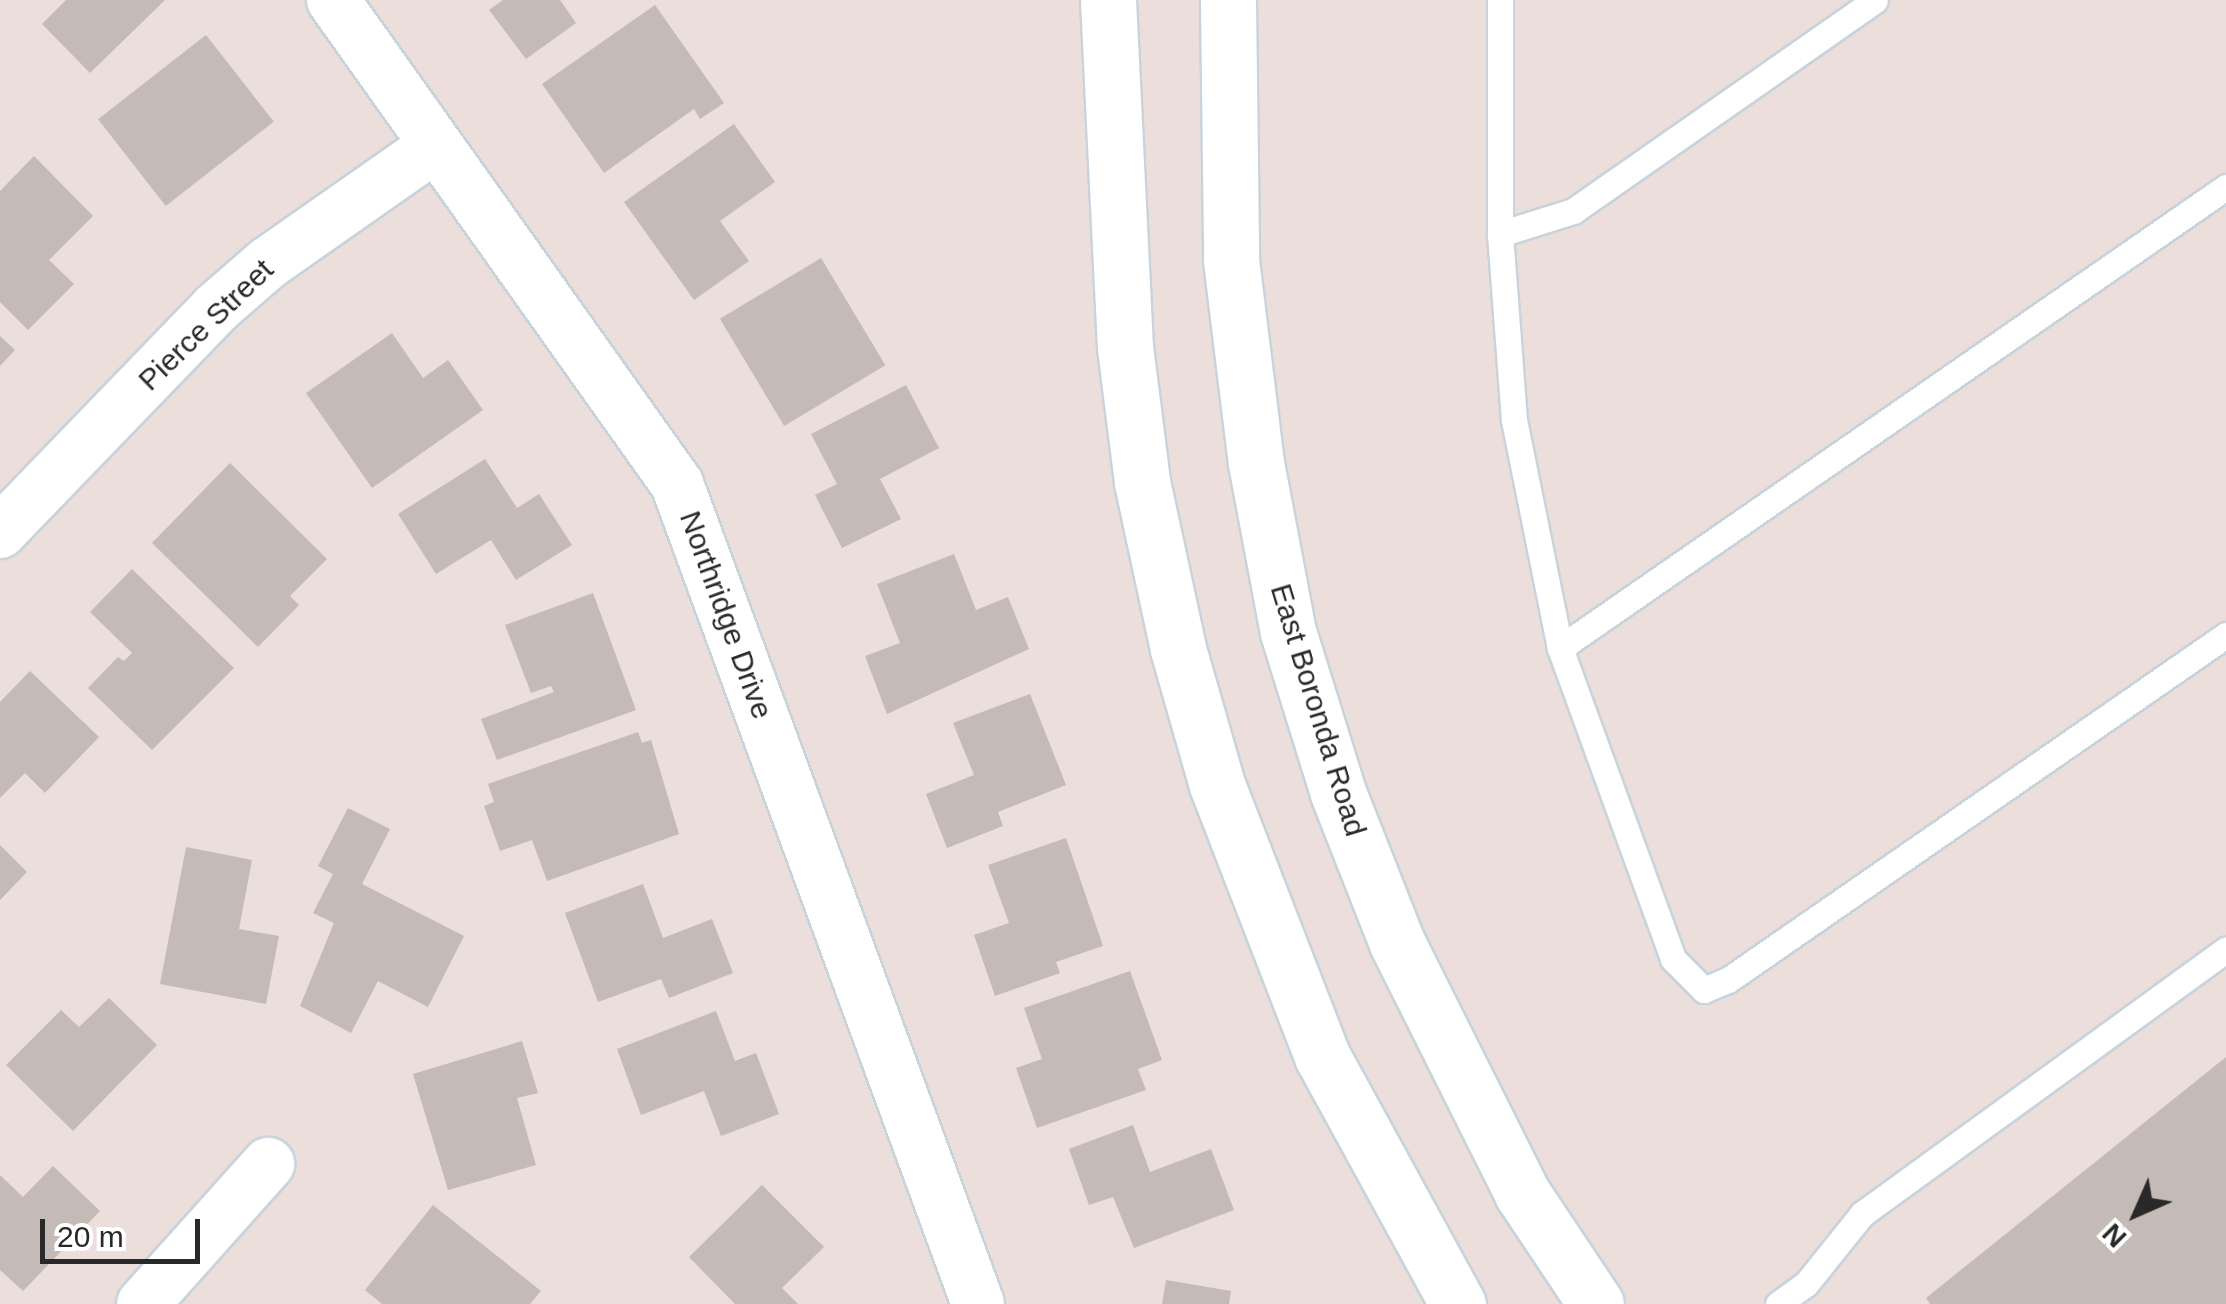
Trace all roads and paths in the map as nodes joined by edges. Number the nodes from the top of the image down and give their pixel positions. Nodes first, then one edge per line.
1 (334, 0) edge
2 (1108, 0) edge
3 (1228, 0) edge
4 (1500, 0) edge
5 (1875, 0) edge
6 (435, 146) junction
7 (2226, 187) edge
8 (1500, 234) junction
9 (0, 532) edge
10 (2226, 636) edge
11 (1560, 648) junction
12 (2226, 950) edge
13 (268, 1164) dead end
14 (1813, 1294) edge
15 (144, 1304) edge
16 (978, 1304) edge
17 (1458, 1304) edge
18 (1596, 1304) edge
19 (1778, 1304) edge

1 - 6 street, Northridge Drive
2 - 17 main road
3 - 18 main road, East Boronda Road
4 - 8 lane
5 - 8 lane
6 - 9 street, Pierce Street
6 - 16 street, Northridge Drive
7 - 11 lane
8 - 11 lane
10 - 11 lane
12 - 14 lane
13 - 15 street
14 - 19 lane

